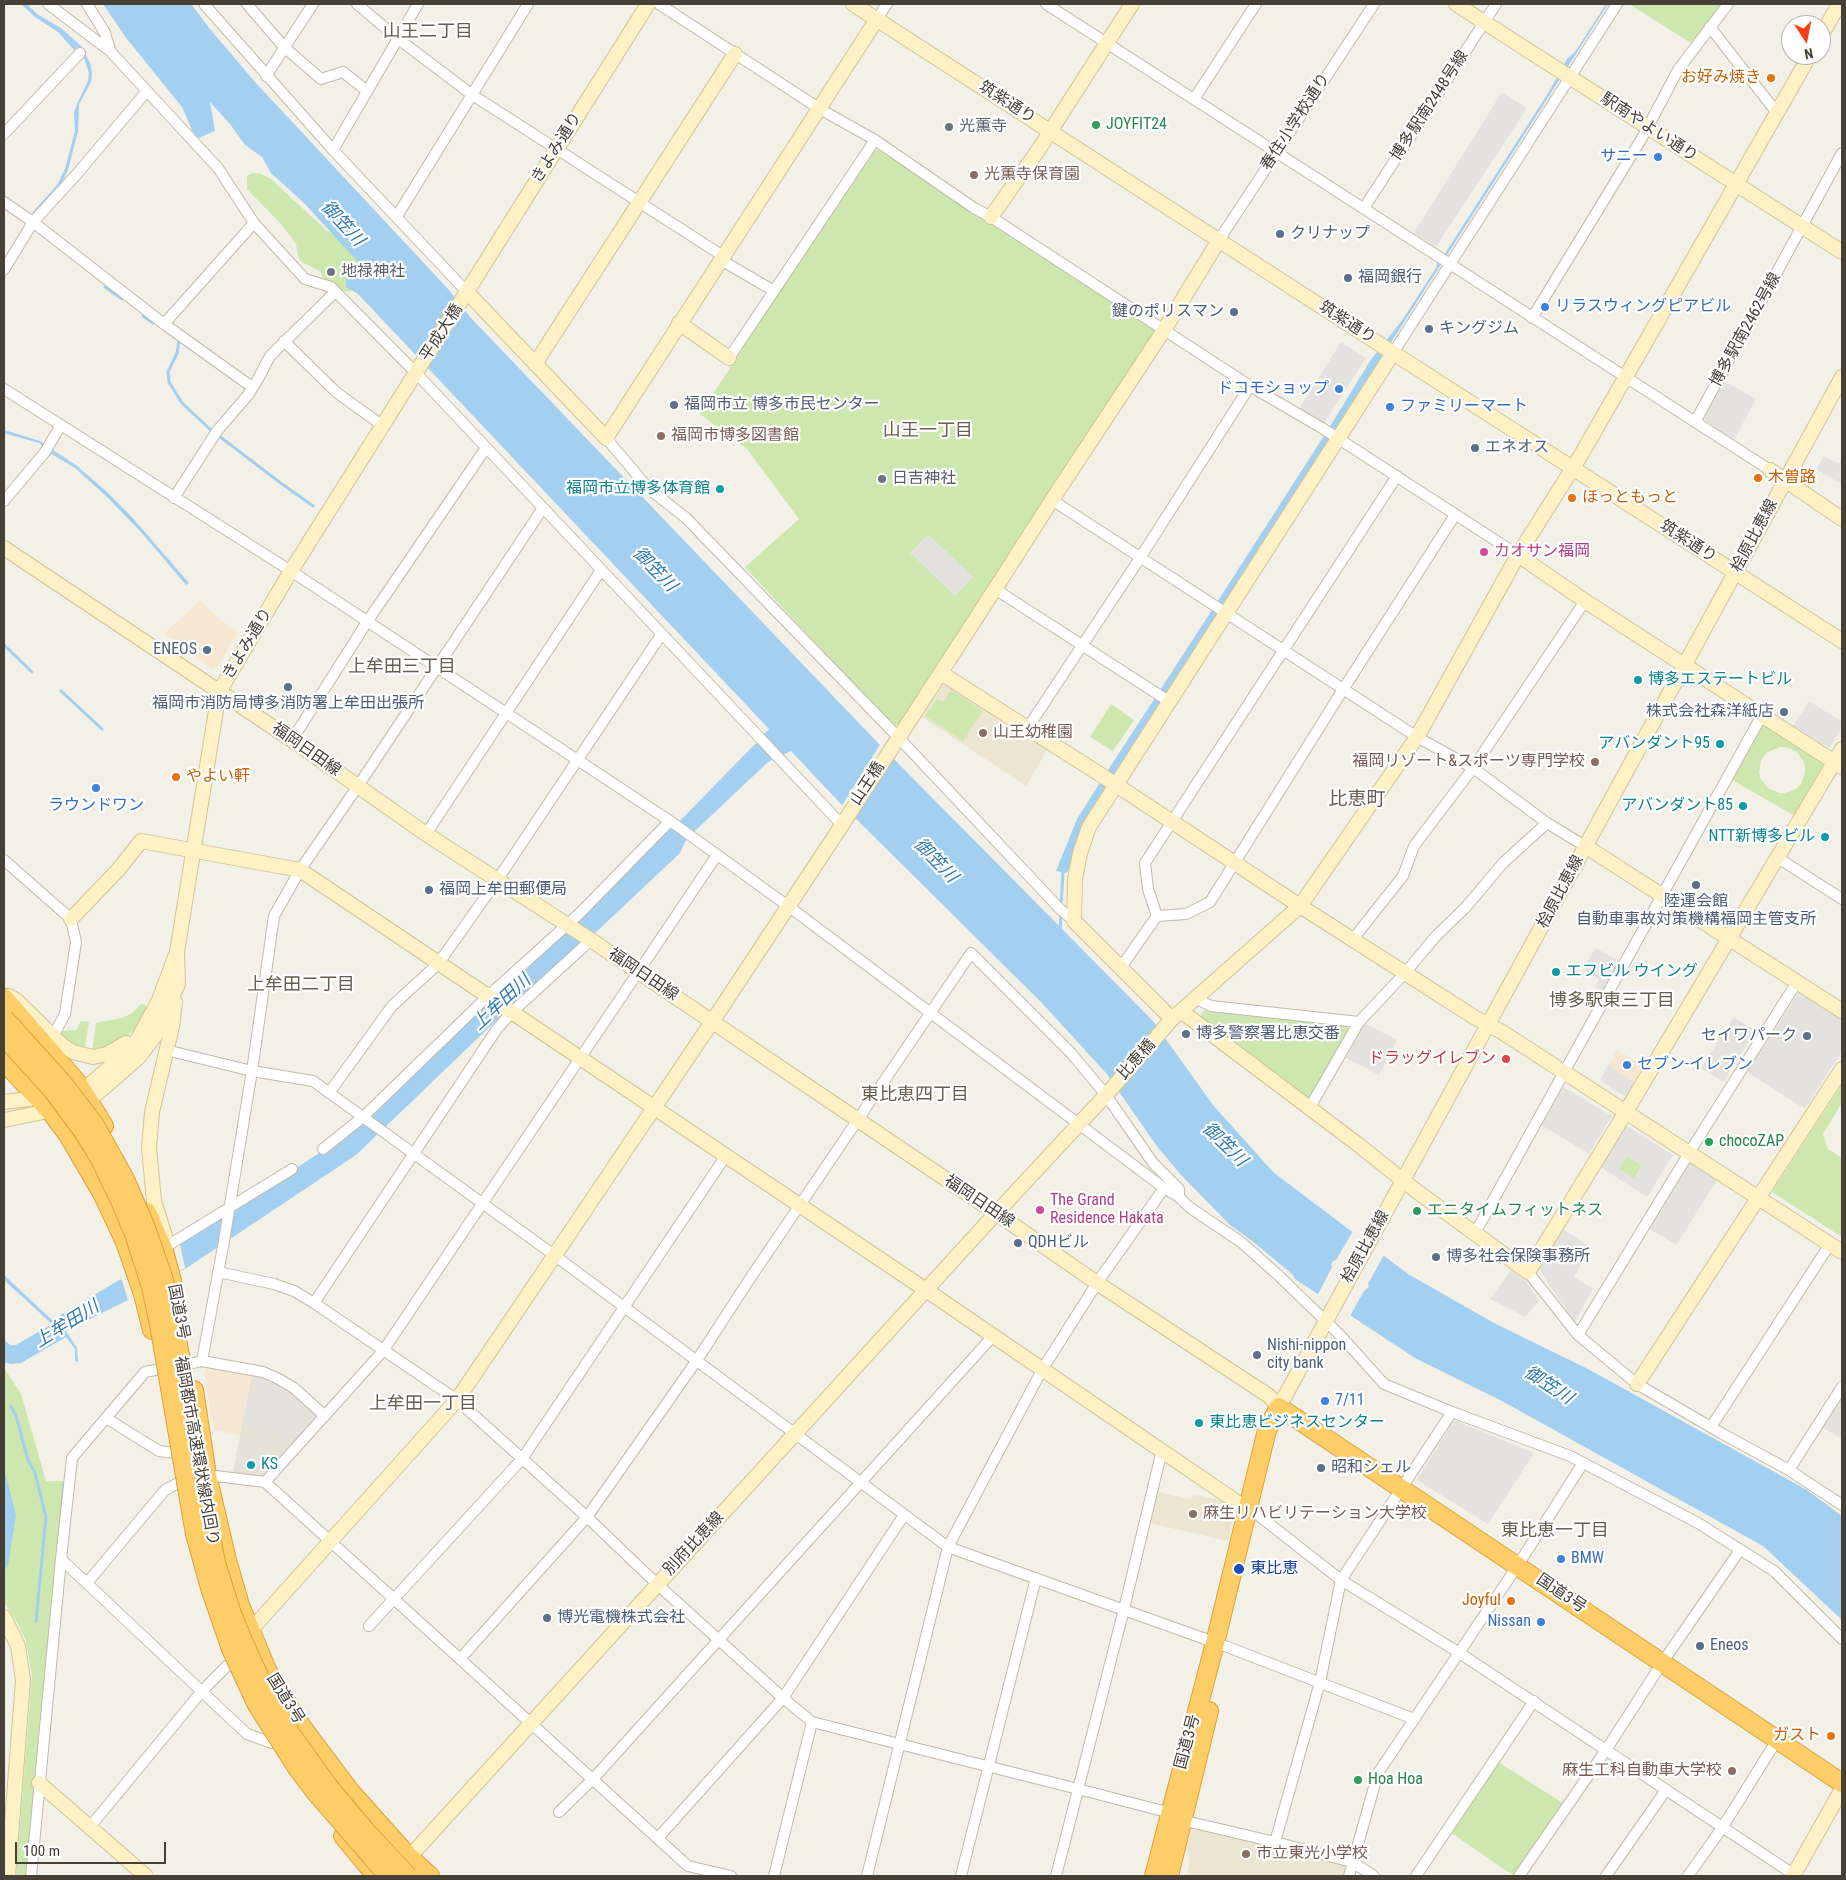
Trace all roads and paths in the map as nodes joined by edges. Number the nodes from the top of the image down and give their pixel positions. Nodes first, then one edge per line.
1 (48, 4) edge
2 (87, 4) edge
3 (204, 4) edge
4 (247, 4) edge
5 (313, 4) edge
6 (357, 4) edge
7 (418, 4) edge
8 (528, 4) edge
9 (648, 4) edge
10 (660, 4) edge
11 (853, 4) edge
12 (887, 4) edge
13 (1046, 4) edge
14 (1132, 4) edge
15 (1256, 4) edge
16 (1374, 4) edge
17 (1456, 4) edge
18 (1496, 4) edge
19 (1617, 4) edge
20 (1728, 4) edge
21 (1839, 5) edge
22 (877, 19) junction
23 (1831, 19) edge
24 (1485, 22) junction
25 (1710, 27) junction
26 (397, 38) junction
27 (1106, 43) junction
28 (284, 47) junction
29 (110, 51) junction
30 (80, 53) dead end
31 (734, 54) junction
32 (1804, 65) edge
33 (266, 76) junction
34 (1570, 78) junction
35 (147, 91) junction
36 (367, 91) junction
37 (471, 94) junction
38 (1194, 99) junction
39 (820, 109) junction
40 (1777, 113) junction
41 (1648, 128) junction
42 (1050, 131) junction
43 (4, 134) edge
44 (875, 140) junction
45 (556, 149) junction
46 (333, 150) junction
47 (1277, 152) junction
48 (1842, 153) edge
49 (1736, 184) junction
50 (4, 202) edge
51 (640, 202) junction
52 (1364, 208) junction
53 (396, 216) junction
54 (992, 217) junction
55 (33, 222) junction
56 (254, 223) junction
57 (1802, 227) junction
58 (1219, 240) junction
59 (1842, 252) edge
60 (722, 258) junction
61 (1449, 264) junction
62 (4, 270) edge
63 (774, 291) junction
64 (335, 292) junction
65 (467, 292) junction
66 (1532, 318) junction
67 (164, 324) junction
68 (679, 324) junction
69 (1164, 330) junction
70 (284, 341) junction
71 (1394, 353) junction
72 (729, 358) joint
73 (536, 364) junction
74 (416, 373) junction
75 (1625, 377) junction
76 (1842, 377) edge
77 (1250, 386) junction
78 (252, 387) junction
79 (4, 389) edge
80 (1695, 422) junction
81 (61, 425) junction
82 (383, 426) junction
83 (606, 438) junction
84 (1339, 440) junction
85 (486, 448) junction
86 (1573, 468) junction
87 (1770, 470) joint
88 (1397, 476) junction
89 (1785, 481) junction
90 (174, 498) junction
91 (1052, 500) junction
92 (4, 501) edge
93 (543, 508) junction
94 (1455, 514) junction
95 (1842, 518) edge
96 (4, 548) edge
97 (1518, 555) junction
98 (1140, 558) junction
99 (601, 570) junction
100 (291, 571) junction
101 (1735, 573) junction
102 (996, 589) junction
103 (1585, 601) junction
104 (1228, 613) junction
105 (367, 622) junction
106 (661, 635) junction
107 (1842, 641) edge
108 (1081, 646) junction
109 (1284, 651) junction
110 (1684, 665) junction
111 (437, 668) junction
112 (941, 673) junction
113 (1344, 688) junction
114 (219, 692) junction
115 (1170, 702) junction
116 (507, 714) junction
117 (1762, 716) junction
118 (1027, 729) junction
119 (1417, 737) junction
120 (292, 740) junction
121 (895, 742) junction
122 (1842, 749) edge
123 (578, 759) junction
124 (1838, 765) edge
125 (1472, 768) junction
126 (358, 786) junction
127 (1116, 786) junction
128 (671, 822) junction
129 (843, 823) junction
130 (1172, 823) junction
131 (1547, 823) junction
132 (426, 834) junction
133 (1585, 846) junction
134 (193, 852) junction
135 (716, 855) junction
136 (1778, 858) junction
137 (4, 860) edge
138 (1234, 862) junction
139 (300, 870) junction
140 (498, 879) junction
141 (1662, 895) junction
142 (1842, 899) edge
143 (788, 906) junction
144 (1300, 906) junction
145 (1157, 916) junction
146 (71, 919) junction
147 (1074, 921) junction
148 (568, 925) junction
149 (588, 938) junction
150 (1353, 939) junction
151 (1728, 939) junction
152 (177, 952) junction
153 (438, 964) junction
154 (1121, 967) junction
155 (638, 972) junction
156 (1405, 973) junction
157 (1797, 982) junction
158 (178, 984) junction
159 (4, 993) edge
160 (4, 998) edge
161 (488, 998) junction
162 (1195, 998) junction
163 (508, 1010) junction
164 (1842, 1011) edge
165 (930, 1012) junction
166 (4, 1018) edge
167 (1174, 1019) junction
168 (712, 1022) junction
169 (1359, 1022) junction
170 (1489, 1025) junction
171 (53, 1036) junction
172 (4, 1037) edge
173 (132, 1048) junction
174 (166, 1050) junction
175 (580, 1059) junction
176 (4, 1062) edge
177 (1842, 1069) edge
178 (252, 1071) junction
179 (1564, 1073) junction
180 (329, 1093) junction
181 (85, 1094) junction
182 (1106, 1095) junction
183 (38, 1099) junction
184 (4, 1102) edge
185 (653, 1108) junction
186 (1309, 1109) junction
187 (51, 1112) junction
188 (1625, 1112) junction
189 (364, 1118) junction
190 (4, 1120) edge
191 (857, 1120) junction
192 (1078, 1124) junction
193 (323, 1149) dead end
194 (1689, 1153) junction
195 (415, 1154) junction
196 (725, 1157) junction
197 (292, 1169) dead end
198 (1403, 1181) junction
199 (1164, 1188) junction
200 (1179, 1197) junction
201 (1758, 1199) junction
202 (483, 1203) junction
203 (799, 1206) junction
204 (229, 1208) junction
205 (996, 1213) junction
206 (1475, 1233) junction
207 (1830, 1244) junction
208 (166, 1248) junction
209 (1842, 1252) edge
210 (554, 1255) junction
211 (218, 1272) junction
212 (1528, 1272) junction
213 (1097, 1283) junction
214 (926, 1290) junction
215 (314, 1303) junction
216 (624, 1307) junction
217 (1325, 1321) junction
218 (1578, 1335) junction
219 (993, 1336) junction
220 (383, 1351) junction
221 (697, 1360) junction
222 (195, 1362) junction
223 (160, 1369) junction
224 (1042, 1370) junction
225 (1637, 1384) junction
226 (1842, 1387) edge
227 (457, 1400) junction
228 (1279, 1406) junction
229 (1452, 1412) junction
230 (325, 1416) junction
231 (106, 1418) junction
232 (1711, 1427) junction
233 (795, 1434) junction
234 (1162, 1450) junction
235 (174, 1453) junction
236 (522, 1459) junction
237 (1583, 1463) junction
238 (1789, 1470) junction
239 (207, 1475) junction
240 (265, 1482) junction
241 (178, 1483) junction
242 (860, 1483) junction
243 (1402, 1488) junction
244 (1842, 1504) edge
245 (1253, 1512) junction
246 (904, 1515) junction
247 (587, 1517) junction
248 (329, 1540) junction
249 (948, 1547) junction
250 (1740, 1550) junction
251 (61, 1559) junction
252 (1518, 1565) junction
253 (1036, 1578) junction
254 (1341, 1580) junction
255 (87, 1583) junction
256 (657, 1584) junction
257 (394, 1599) junction
258 (1124, 1609) junction
259 (4, 1616) edge
260 (369, 1626) dead end
261 (250, 1631) junction
262 (1842, 1639) edge
263 (719, 1640) junction
264 (1220, 1644) junction
265 (1458, 1652) junction
266 (460, 1659) junction
267 (1662, 1662) junction
268 (229, 1664) junction
269 (1320, 1682) junction
270 (202, 1691) junction
271 (783, 1698) junction
272 (1534, 1701) junction
273 (1414, 1718) junction
274 (812, 1722) junction
275 (530, 1724) junction
276 (1777, 1740) junction
277 (272, 1743) junction
278 (900, 1744) junction
279 (1606, 1750) junction
280 (990, 1766) junction
281 (592, 1780) junction
282 (39, 1783) junction
283 (1842, 1783) edge
284 (1078, 1789) junction
285 (1842, 1789) edge
286 (1666, 1790) junction
287 (559, 1812) dead end
288 (1172, 1814) junction
289 (90, 1828) junction
290 (1722, 1828) junction
291 (658, 1838) junction
292 (1275, 1842) junction
293 (409, 1857) junction
294 (1352, 1862) junction
295 (8, 1876) edge
296 (31, 1876) edge
297 (146, 1876) edge
298 (376, 1876) edge
299 (388, 1876) edge
300 (393, 1876) edge
301 (408, 1876) edge
302 (430, 1876) edge
303 (731, 1876) edge
304 (774, 1876) edge
305 (868, 1876) edge
306 (961, 1876) edge
307 (1056, 1876) edge
308 (1154, 1876) edge
309 (1169, 1876) edge
310 (1349, 1876) edge
311 (1374, 1876) edge
312 (1416, 1876) edge
313 (1519, 1876) edge
314 (1606, 1876) edge
315 (1688, 1876) edge
316 (1795, 1876) edge

1 - 29 street
2 - 29 street
3 - 33 street
4 - 28 street
5 - 28 street
6 - 26 street
7 - 26 street
8 - 37 street
9 - 45 street, きよみ通り
10 - 31 street
11 - 22 street, 筑紫通り
12 - 22 street
13 - 27 street
14 - 27 street
15 - 38 street
16 - 47 street, 春住小学校通り
17 - 24 street, 駅南やよい通り
18 - 24 street, 博多駅南2448号線
19 - 34 street
20 - 25 street
21 - 23 street
22 - 39 street
22 - 42 street, 筑紫通り
24 - 34 street, 駅南やよい通り
24 - 52 street, 博多駅南2448号線
25 - 40 street
25 - 41 street
26 - 36 street
26 - 37 street
27 - 38 street
27 - 42 street
28 - 33 street
28 - 36 street
29 - 35 street
30 - 43 street
31 - 39 street
31 - 51 street
32 - 40 street, 比恵橋
33 - 46 street
34 - 41 street, 駅南やよい通り
34 - 61 street
35 - 55 street
35 - 56 street
36 - 46 street
37 - 45 street
37 - 53 street
38 - 47 street
39 - 44 street
39 - 60 street
40 - 49 street, 比恵橋
41 - 49 street, 駅南やよい通り
41 - 66 street
42 - 54 street
42 - 58 street, 筑紫通り
44 - 54 street
44 - 63 street
45 - 51 street
45 - 65 street, きよみ通り
46 - 53 street
47 - 52 street
47 - 58 street, 春住小学校通り
48 - 57 street, 博多駅南2462号線
49 - 57 street, 駅南やよい通り
49 - 75 street, 比恵橋
50 - 55 street
51 - 60 street
51 - 73 street
52 - 61 street
53 - 65 street
54 - 69 street
55 - 62 street
55 - 67 street
56 - 64 street
56 - 67 street
57 - 59 street, 駅南やよい通り
57 - 80 street, 博多駅南2462号線
58 - 69 street, 山王橋
58 - 71 street, 筑紫通り
60 - 63 street
60 - 68 street
61 - 66 street
61 - 71 street
63 - 72 street
64 - 70 street
64 - 74 street
65 - 73 street
65 - 74 street, 平成大橋
66 - 75 street
67 - 78 street
68 - 72 street
68 - 83 street
69 - 77 street
69 - 91 street, 山王橋
70 - 78 street
70 - 82 street
71 - 84 street
71 - 86 street, 筑紫通り
73 - 83 street
74 - 82 street, きよみ通り
74 - 85 street
75 - 80 street
75 - 86 street, 比恵橋
76 - 89 street, 桧原比恵線
77 - 84 street
77 - 98 street
78 - 90 street
79 - 81 street
80 - 87 street
81 - 90 street
81 - 92 street
82 - 100 street, きよみ通り
83 - 121 street
84 - 88 street
84 - 104 street
85 - 93 street
85 - 105 street
86 - 97 street, 比恵橋
86 - 101 street, 筑紫通り
87 - 89 street
88 - 94 street
88 - 109 street
89 - 95 street
89 - 101 street, 桧原比恵線
90 - 100 street
91 - 98 street
91 - 102 street, 山王橋
93 - 99 street
93 - 111 street
94 - 97 street
94 - 113 street
96 - 114 street, 福岡日田線
97 - 103 street
97 - 119 street, 比恵橋
98 - 104 street
98 - 108 street
99 - 106 street
99 - 116 street
100 - 105 street
100 - 114 street, きよみ通り
101 - 107 street, 筑紫通り
101 - 110 street, 桧原比恵線
102 - 108 street
102 - 112 street, 山王橋
103 - 110 street
103 - 125 street
104 - 109 street
104 - 115 street
105 - 111 street
105 - 120 street
106 - 123 street
106 - 129 street
108 - 115 street
108 - 118 street
109 - 113 street
109 - 130 street
110 - 117 street
110 - 133 street, 桧原比恵線
111 - 116 street
111 - 126 street
112 - 118 street
112 - 121 street, 山王橋
113 - 119 street
113 - 138 street
114 - 120 street, 福岡日田線
114 - 134 street, きよみ通り
115 - 127 street
116 - 123 street
116 - 132 street
117 - 124 street
117 - 141 street
118 - 127 street
119 - 125 street
119 - 144 street, 比恵橋
120 - 126 street, 福岡日田線
121 - 129 street, 山王橋
121 - 147 street
122 - 124 street
123 - 128 street
123 - 140 street
124 - 136 street
125 - 131 street
125 - 150 street
126 - 132 street, 福岡日田線
126 - 139 street
127 - 130 street
127 - 147 street
128 - 135 street
128 - 148 street
129 - 143 street, 山王橋
130 - 138 street
130 - 145 street
131 - 133 street
131 - 156 street
132 - 140 street, 福岡日田線
133 - 141 street
133 - 170 street, 桧原比恵線
134 - 139 street
134 - 146 street
134 - 152 street, きよみ通り
135 - 143 street
135 - 155 street
136 - 142 street
136 - 151 street
137 - 146 street
138 - 144 street
138 - 145 street
139 - 153 street
139 - 178 street
140 - 148 street, 福岡日田線
140 - 153 street
141 - 151 street
141 - 179 street
143 - 165 street
143 - 168 street, 山王橋
144 - 150 street
144 - 162 street, 比恵橋
145 - 154 street
146 - 171 street
147 - 154 street
148 - 149 street, 福岡日田線
148 - 161 street
149 - 155 street, 福岡日田線
149 - 163 street
150 - 156 street
151 - 157 street
151 - 188 street
152 - 158 street, きよみ通り
152 - 173 street, きよみ通り
153 - 161 street
153 - 180 street
154 - 167 street
155 - 168 street, 福岡日田線
155 - 175 street
156 - 169 street
156 - 170 street
157 - 164 street
157 - 194 street
158 - 174 street
158 - 181 street, きよみ通り
159 - 171 street
160 - 181 highway, 国道3号
161 - 163 street
161 - 189 street
162 - 167 street, 比恵橋
162 - 169 street
163 - 175 street
163 - 195 street
165 - 182 street
165 - 191 street
165 - 192 street
166 - 301 highway, 福岡都市高速環状線内回り, bridge
167 - 182 street, 比恵橋
167 - 186 street
168 - 185 street, 山王橋
168 - 191 street, 福岡日田線
169 - 186 street
170 - 179 street
170 - 198 street, 桧原比恵線
171 - 173 street
172 - 299 highway, bridge
173 - 181 street, きよみ通り
174 - 178 street
174 - 208 street
175 - 185 street
175 - 202 street
176 - 183 highway, 国道3号
177 - 201 street
178 - 180 street
178 - 204 street
179 - 188 street
179 - 206 street
180 - 189 street
181 - 183 street
181 - 187 street
181 - 208 highway, 国道3号
182 - 192 street, 比恵橋
182 - 200 street
183 - 184 street
183 - 187 highway, 国道3号
185 - 196 street
185 - 210 street, 山王橋
186 - 198 street
187 - 190 street
187 - 223 highway, 国道3号
188 - 194 street
188 - 212 street
189 - 193 street
189 - 195 street
191 - 203 street
191 - 205 street, 福岡日田線
192 - 199 street
192 - 205 street, 別府比恵線
194 - 201 street
194 - 218 street
195 - 202 street
195 - 215 street
196 - 203 street
196 - 216 street
197 - 204 street
198 - 206 street
198 - 217 street, 桧原比恵線
199 - 200 street
199 - 213 street
200 - 217 street
201 - 207 street
201 - 225 street
202 - 210 street
202 - 220 street
203 - 214 street
203 - 221 street
204 - 208 street
204 - 211 street
205 - 213 street, 福岡日田線
205 - 214 street, 別府比恵線
206 - 212 street
207 - 209 street
207 - 232 street
208 - 222 highway, 国道3号
210 - 216 street
210 - 227 street, 山王橋
211 - 215 street
211 - 222 street
212 - 218 street
213 - 224 street
213 - 228 street, 福岡日田線
214 - 219 street
214 - 233 street, 別府比恵線
215 - 220 street
216 - 221 street
216 - 236 street
217 - 228 street, 桧原比恵線
217 - 229 street
218 - 225 street
219 - 224 street
219 - 242 street
220 - 227 street
220 - 230 street
221 - 233 street
221 - 247 street
222 - 230 street
222 - 239 highway, 国道3号
223 - 231 street
223 - 235 highway, 国道3号
224 - 234 street
224 - 249 street
225 - 232 street
226 - 238 street
227 - 236 street
227 - 248 street, 山王橋
228 - 243 highway, 国道3号
228 - 245 highway, 国道3号
229 - 237 street
229 - 243 street
230 - 240 street
231 - 235 street
231 - 251 street
232 - 238 street
233 - 242 street
233 - 256 street, 別府比恵線
234 - 245 street
234 - 258 street
235 - 241 highway, 国道3号
236 - 247 street
236 - 257 street
237 - 250 street
237 - 252 street
238 - 244 street
239 - 240 street
239 - 261 highway, 国道3号
240 - 248 street
241 - 255 street
241 - 268 highway, 国道3号
242 - 246 street
242 - 263 street
243 - 252 highway, 国道3号
243 - 254 street
245 - 254 street
245 - 264 highway, 国道3号
246 - 249 street
246 - 271 street
247 - 256 street
247 - 266 street
248 - 257 street
248 - 261 street, 山王橋
249 - 253 street
249 - 278 street
250 - 262 street
250 - 267 street
251 - 255 street
251 - 282 street
252 - 265 street
252 - 267 highway, 国道3号
253 - 258 street
253 - 280 street
254 - 265 street
254 - 269 street
255 - 270 street
256 - 263 street
256 - 275 street, 別府比恵線
257 - 260 street
257 - 266 street
258 - 264 street
258 - 284 street
259 - 295 street
261 - 293 highway, 国道3号
263 - 271 street
263 - 281 street
264 - 269 street
264 - 288 highway, 国道3号
265 - 272 street
265 - 273 street
266 - 275 street
267 - 276 highway, 国道3号
267 - 279 street
268 - 270 street
268 - 277 highway, 国道3号
269 - 273 street
269 - 292 street
270 - 277 street
270 - 289 street
271 - 274 street
271 - 291 street
272 - 279 street
272 - 312 street
273 - 294 street
274 - 278 street
274 - 304 street
275 - 281 street
275 - 293 street, 別府比恵線
276 - 283 highway, 国道3号
276 - 290 street
277 - 298 highway, 国道3号
278 - 280 street
278 - 305 street
279 - 286 street
279 - 313 street
280 - 284 street
280 - 306 street
281 - 287 street
281 - 291 street
282 - 289 street
282 - 296 street
284 - 288 street
284 - 307 street
285 - 316 street
286 - 290 street
286 - 314 street
288 - 292 street
288 - 308 highway, 国道3号
288 - 309 highway, 国道3号
289 - 297 street
290 - 315 street
290 - 316 street
291 - 303 street
292 - 294 street
293 - 300 street, 別府比恵線
293 - 302 highway, 国道3号
294 - 310 street
294 - 311 street

